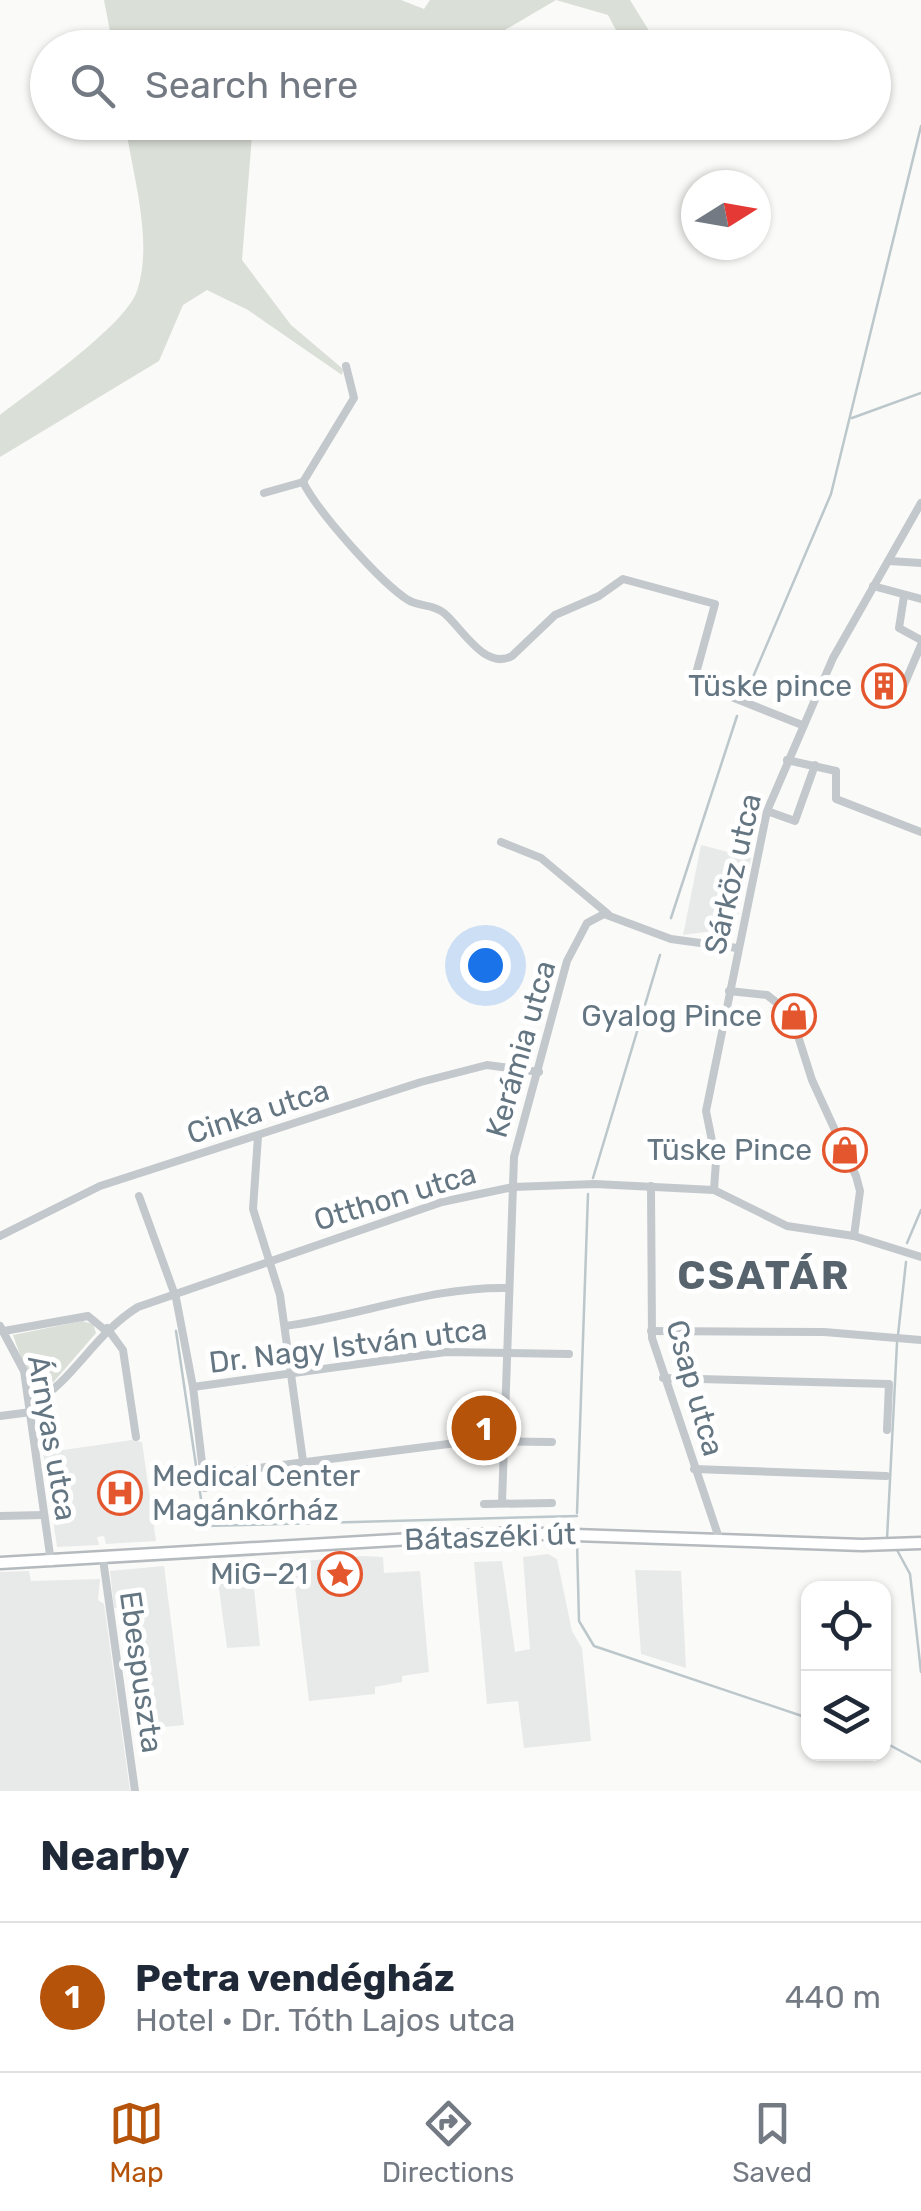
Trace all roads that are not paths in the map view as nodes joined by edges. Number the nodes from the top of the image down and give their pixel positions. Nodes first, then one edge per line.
1 (346, 366) dead end
2 (304, 482) junction
3 (264, 493) dead end
4 (921, 503) edge
5 (889, 561) junction
6 (921, 563) edge
7 (873, 586) junction
8 (904, 596) junction
9 (921, 599) edge
10 (921, 643) edge
11 (898, 699) dead end
12 (802, 725) junction
13 (787, 760) junction
14 (815, 765) junction
15 (767, 812) junction
16 (921, 832) edge
17 (501, 842) dead end
18 (608, 914) junction
19 (737, 948) junction
20 (729, 990) junction
21 (539, 1072) junction
22 (258, 1136) junction
23 (651, 1186) junction
24 (513, 1187) junction
25 (714, 1190) junction
26 (139, 1196) dead end
27 (0, 1236) edge
28 (854, 1236) junction
29 (921, 1257) edge
30 (270, 1260) junction
31 (509, 1288) junction
32 (174, 1292) junction
33 (285, 1326) junction
34 (2, 1328) edge
35 (106, 1329) junction
36 (651, 1331) junction
37 (921, 1340) edge
38 (508, 1351) junction
39 (569, 1354) dead end
40 (292, 1373) junction
41 (663, 1378) junction
42 (193, 1388) junction
43 (30, 1409) junction
44 (0, 1416) edge
45 (887, 1430) dead end
46 (136, 1438) dead end
47 (506, 1440) junction
48 (552, 1442) dead end
49 (303, 1461) junction
50 (694, 1469) junction
51 (204, 1474) junction
52 (886, 1476) dead end
53 (205, 1488) dead end
54 (502, 1503) junction
55 (552, 1503) dead end
56 (484, 1504) dead end
57 (44, 1515) junction
58 (0, 1516) edge
59 (719, 1538) junction
60 (921, 1544) edge
61 (103, 1559) junction
62 (50, 1562) junction
63 (0, 1563) edge
64 (135, 1791) edge

1 - 2 street
2 - 3 street
2 - 12 street
4 - 5 street, Sárköz utca
5 - 6 street
5 - 7 street, Sárköz utca
7 - 8 street
7 - 12 street, Sárköz utca
8 - 9 street
8 - 10 street
10 - 11 street
12 - 13 street, Sárköz utca
13 - 14 street
13 - 15 street, Sárköz utca
14 - 15 street
14 - 16 street
15 - 19 street, Sárköz utca
17 - 18 street
18 - 19 street
18 - 21 street, Kerámia utca
19 - 20 street, Sárköz utca
20 - 25 street, Sárköz utca
20 - 28 street
21 - 22 street, Cinka utca
21 - 24 street, Kerámia utca
22 - 27 street, Cinka utca
22 - 30 street
23 - 24 street, Otthon utca
23 - 25 street, Otthon utca
23 - 36 street, Csap utca
24 - 30 street, Otthon utca
24 - 31 street, Kerámia utca
25 - 28 street
26 - 32 street
28 - 29 street
30 - 32 street, Otthon utca
30 - 33 street
31 - 33 street
31 - 38 street, Kerámia utca
32 - 35 street, Otthon utca
32 - 42 street
33 - 40 street
34 - 35 street
34 - 43 street, Árnyas utca
35 - 43 street, Otthon utca
35 - 46 street
36 - 37 street
36 - 41 street, Csap utca
38 - 39 street
38 - 40 street, Dr. Nagy István utca
38 - 47 street, Kerámia utca
40 - 42 street, Dr. Nagy István utca
40 - 49 street
41 - 45 street
41 - 50 street, Csap utca
42 - 51 street
43 - 44 street
43 - 57 street, Árnyas utca
47 - 48 street
47 - 49 street
47 - 54 street, Kerámia utca
49 - 51 street
50 - 52 street
50 - 59 street, Csap utca
51 - 53 street
54 - 55 street
54 - 56 street
57 - 58 street
57 - 62 street, Árnyas utca
59 - 60 main road, Bátaszéki út
59 - 61 main road, Bátaszéki út
61 - 62 main road, Bátaszéki út
61 - 64 street, Ebespuszta
62 - 63 main road, Bátaszéki út

